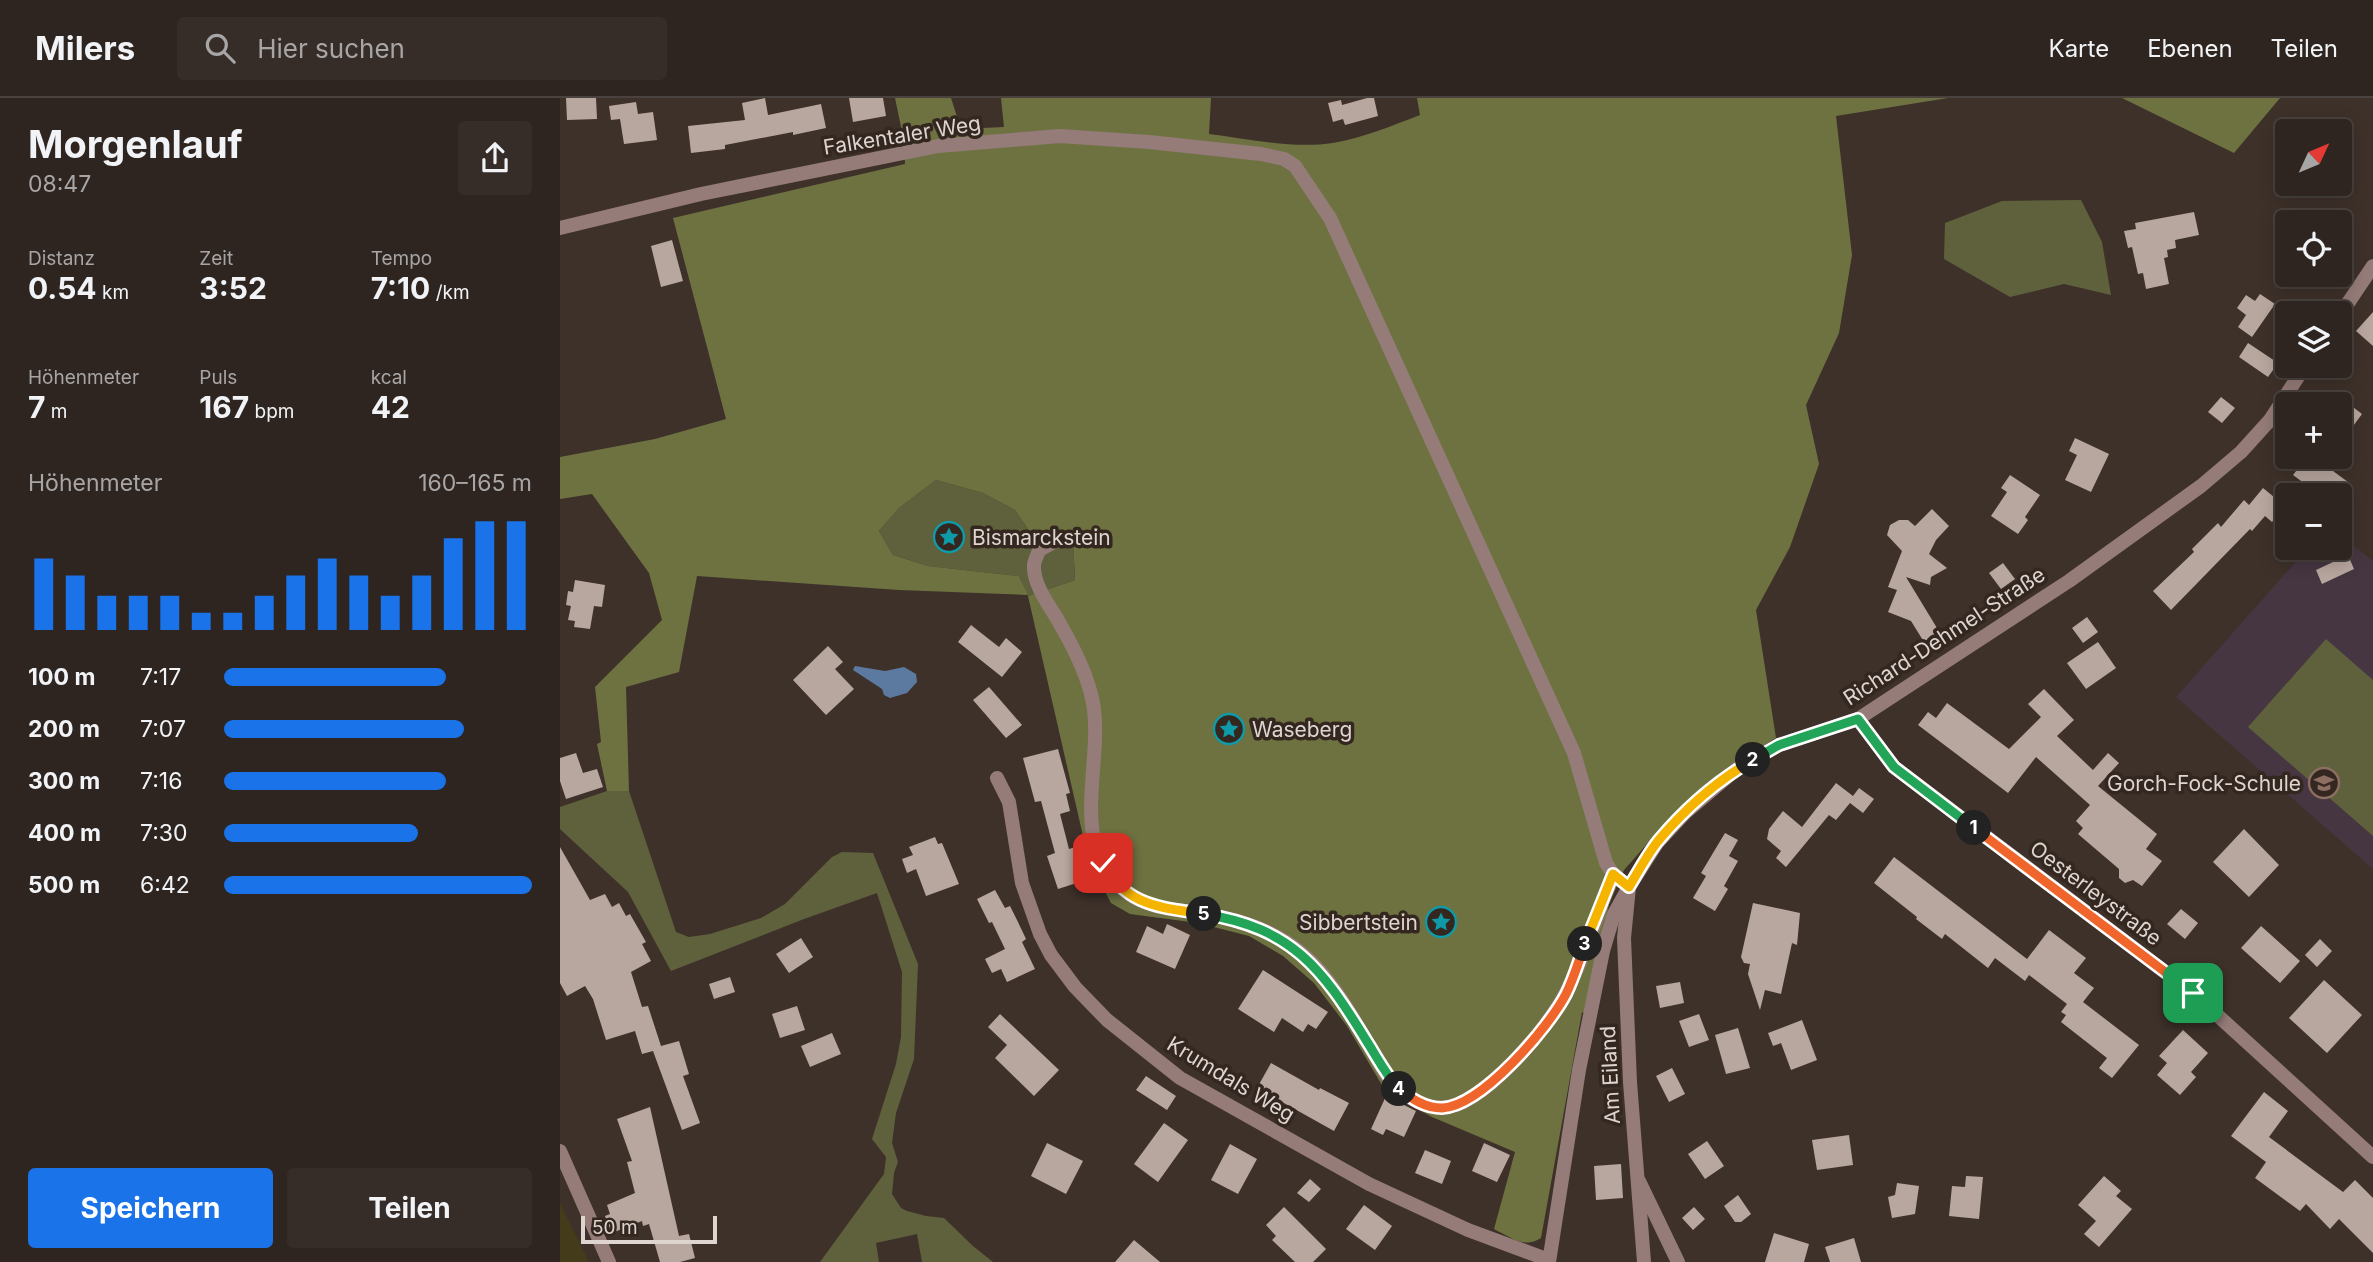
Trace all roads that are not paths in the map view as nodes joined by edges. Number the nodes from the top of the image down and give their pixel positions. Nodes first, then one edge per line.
1 (560, 228) edge
2 (2373, 266) edge
3 (2349, 301) edge
4 (2297, 378) edge
5 (1061, 538) dead end
6 (1858, 719) junction
7 (997, 778) dead end
8 (1613, 874) junction
9 (1629, 887) junction
10 (560, 1151) edge
11 (2373, 1157) edge
12 (1637, 1176) junction
13 (1549, 1261) edge
14 (609, 1262) edge
15 (1644, 1262) edge
16 (1678, 1262) edge

1 - 8 street, Falkentaler Weg
2 - 3 street
4 - 6 street, Richard-Dehmel-Straße
5 - 8 street
6 - 9 street, Richard-Dehmel-Straße
6 - 11 street, Oesterleystraße
7 - 13 street, Krumdals Weg
8 - 9 street
9 - 12 street, Am Eiland
9 - 13 street, Richard-Dehmel-Straße
10 - 14 street
12 - 15 street, Am Eiland
12 - 16 street

